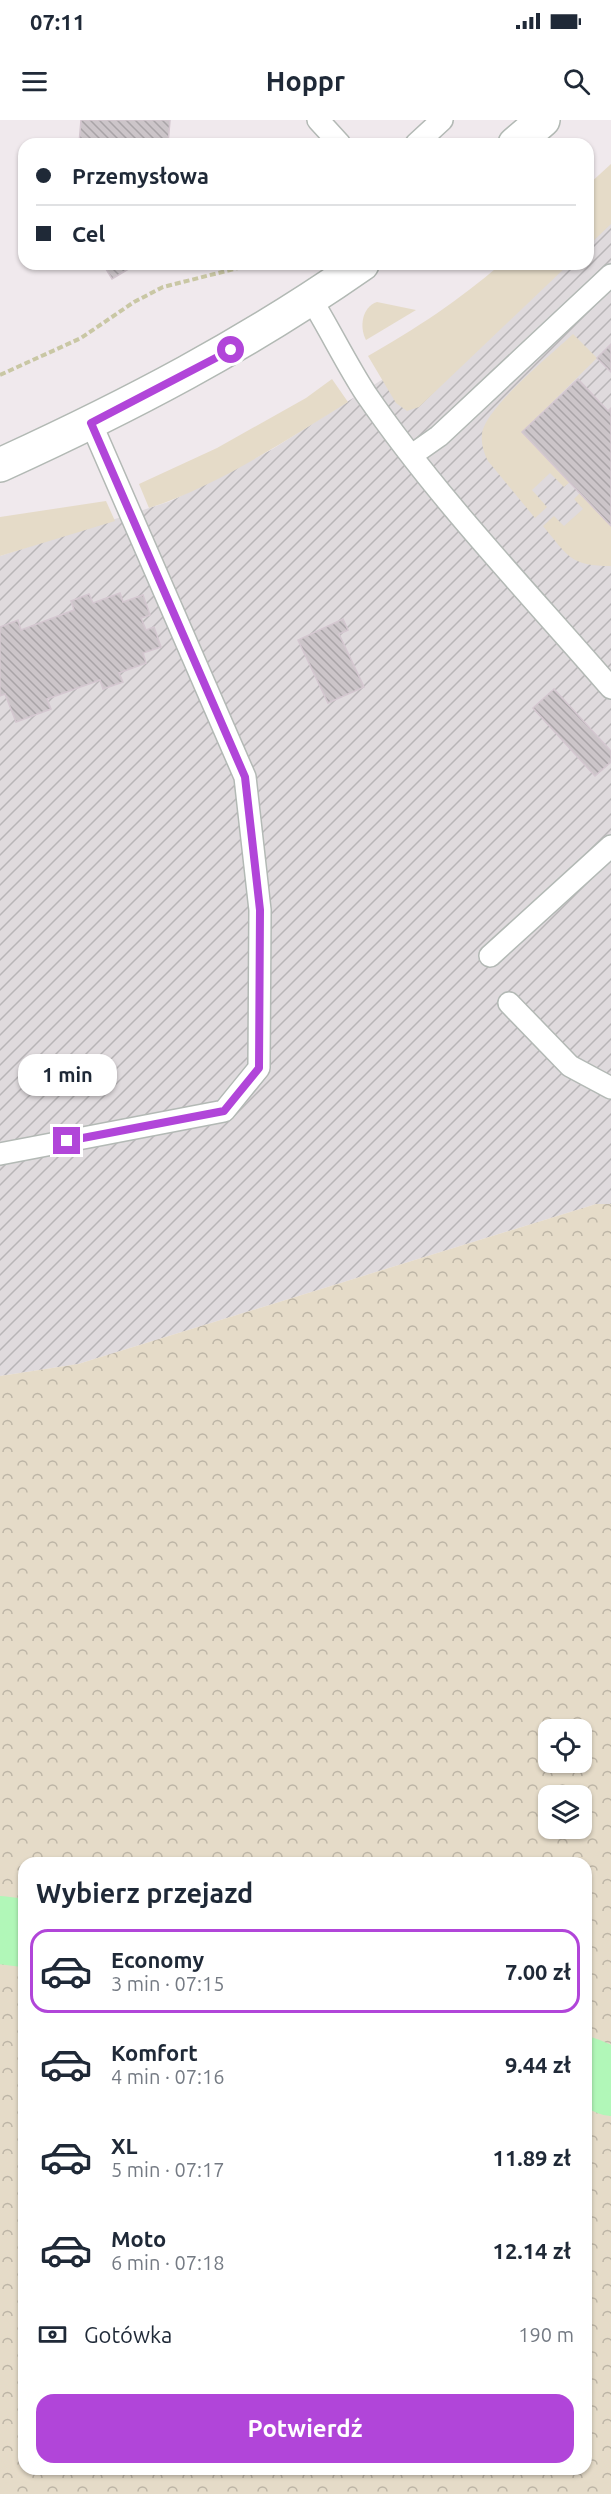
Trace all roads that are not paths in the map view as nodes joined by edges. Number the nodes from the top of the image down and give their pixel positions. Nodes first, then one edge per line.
1 (318, 120) edge
2 (442, 120) edge
3 (543, 120) edge
4 (334, 138) edge
5 (422, 138) edge
6 (523, 138) edge
7 (354, 270) edge
8 (611, 275) edge
9 (311, 299) junction
10 (91, 423) junction
11 (412, 454) junction
12 (0, 465) edge
13 (611, 688) edge
14 (610, 847) edge
15 (490, 957) dead end
16 (509, 1003) dead end
17 (611, 1088) edge
18 (0, 1154) edge

1 - 4 lane
2 - 5 lane
3 - 6 street
7 - 9 street
8 - 11 lane
9 - 10 street
9 - 11 lane
10 - 12 street
10 - 18 lane
11 - 13 lane
14 - 15 lane
16 - 17 lane

